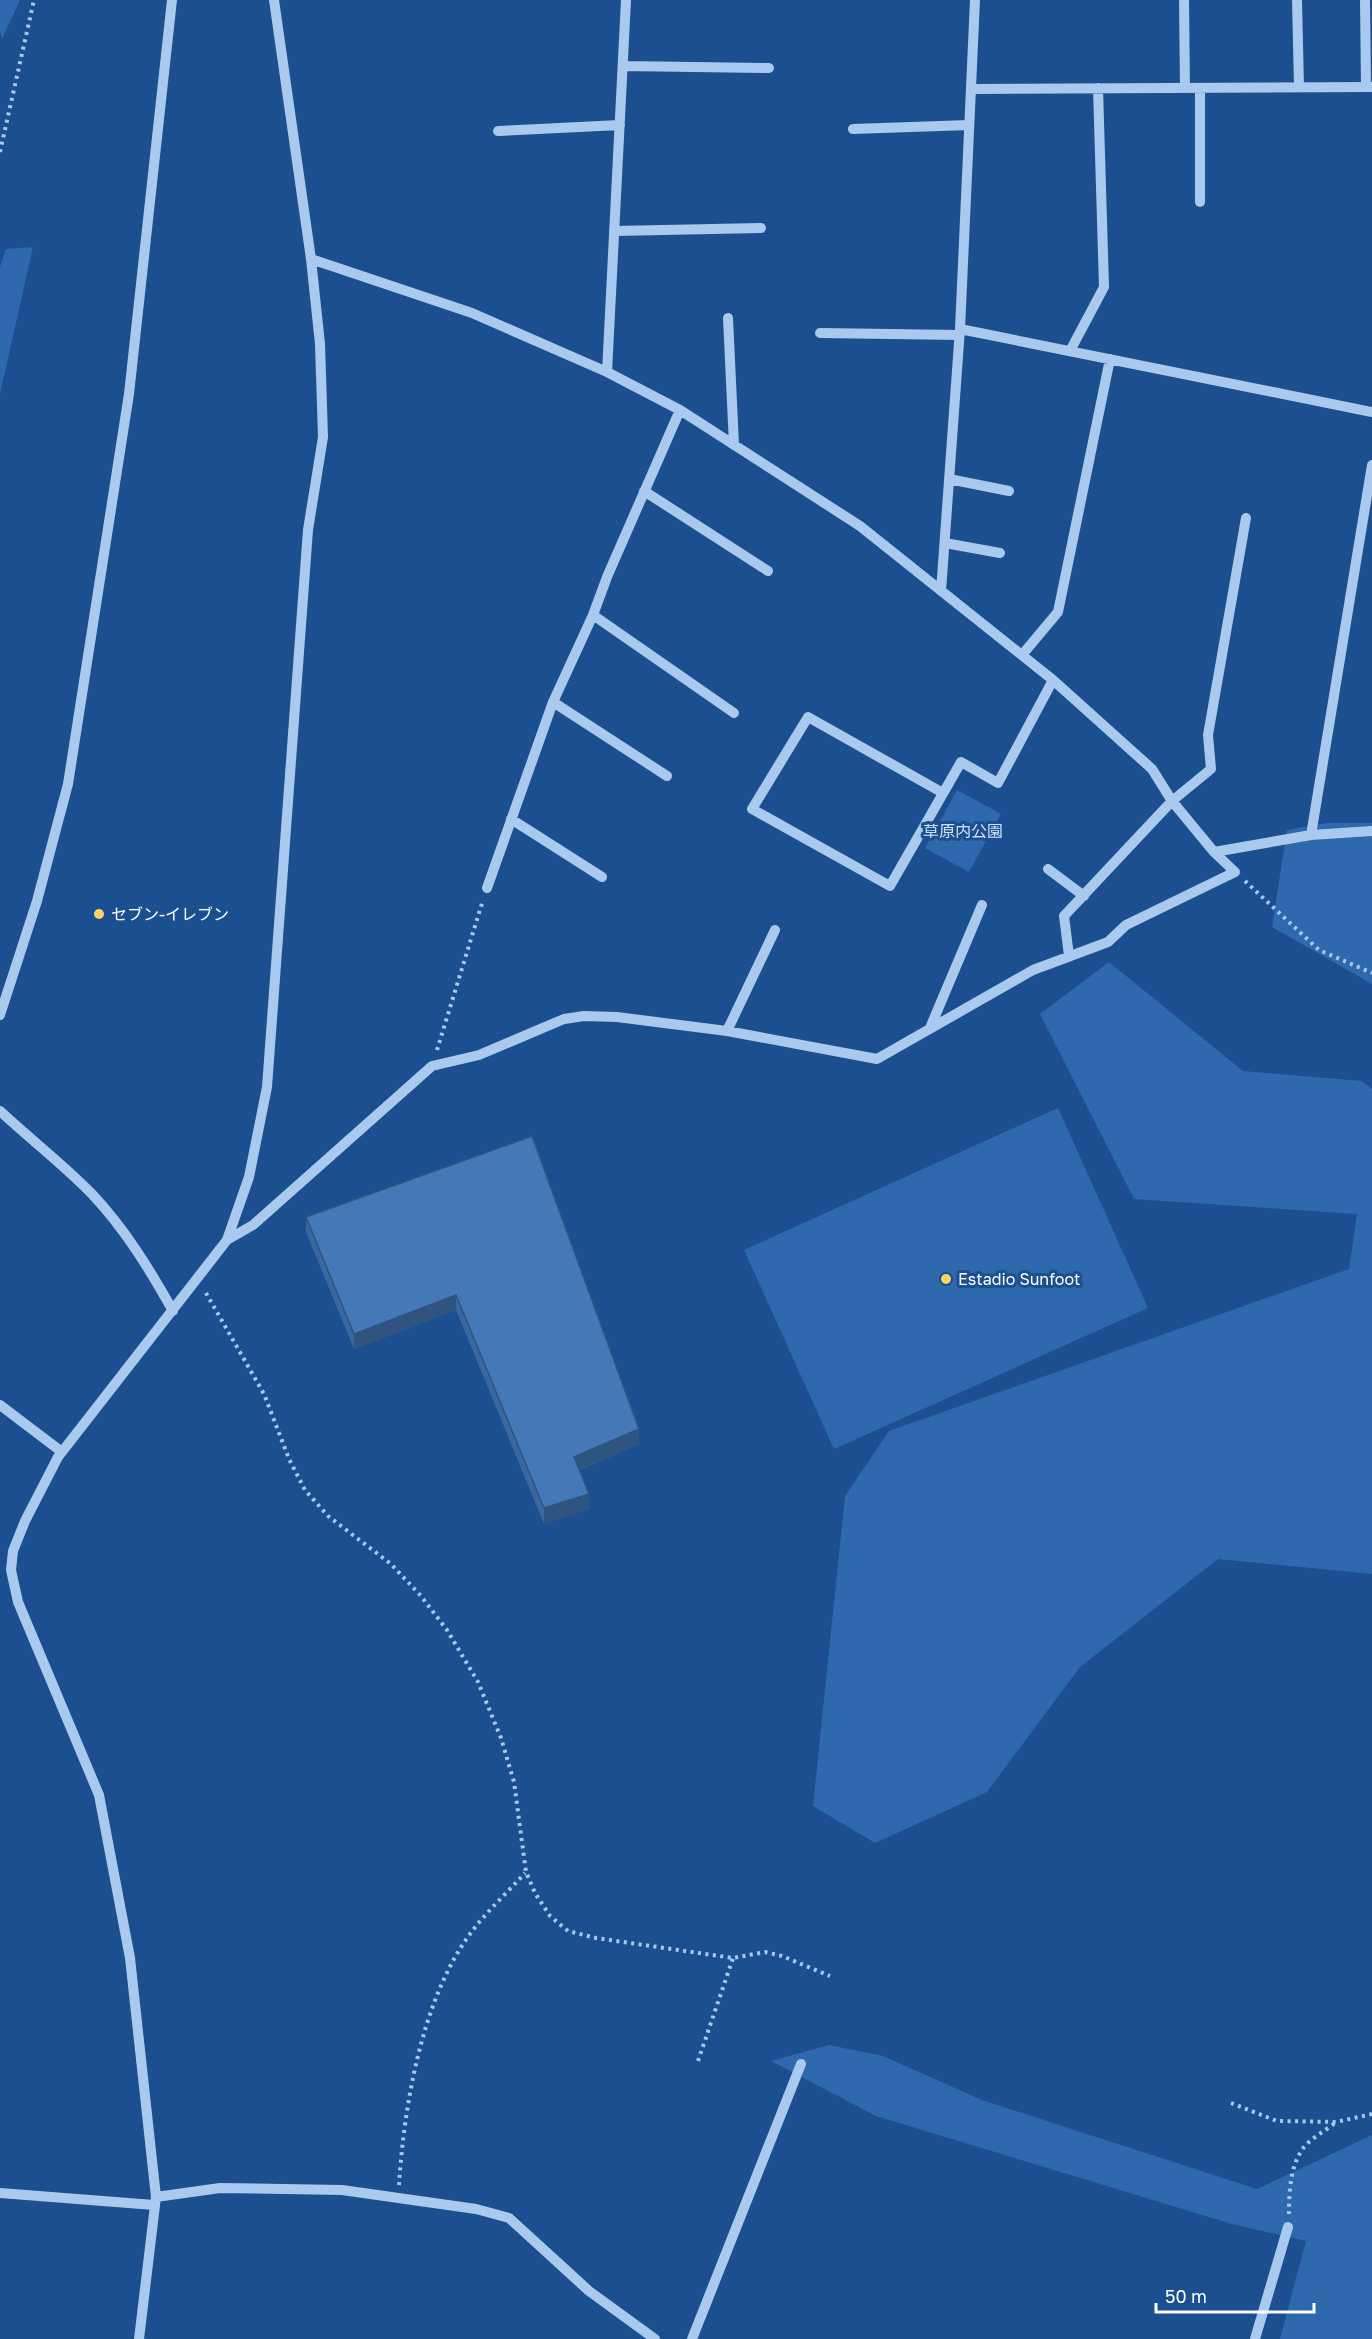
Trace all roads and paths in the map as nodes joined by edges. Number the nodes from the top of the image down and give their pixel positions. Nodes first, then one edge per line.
1 (34, 0) edge
2 (172, 0) edge
3 (274, 0) edge
4 (626, 0) edge
5 (975, 0) edge
6 (1184, 0) edge
7 (1297, 0) edge
8 (1365, 0) edge
9 (622, 66) junction
10 (769, 68) dead end
11 (1299, 87) junction
12 (1369, 87) edge
13 (1098, 88) junction
14 (1185, 88) junction
15 (1200, 88) junction
16 (971, 89) junction
17 (620, 124) junction
18 (969, 125) junction
19 (853, 129) dead end
20 (498, 131) dead end
21 (0, 152) edge
22 (1200, 202) dead end
23 (761, 228) dead end
24 (614, 231) junction
25 (311, 259) junction
26 (728, 318) dead end
27 (959, 332) junction
28 (820, 333) dead end
29 (1070, 351) junction
30 (1110, 359) junction
31 (607, 372) junction
32 (680, 410) junction
33 (1372, 412) edge
34 (734, 445) junction
35 (1372, 465) edge
36 (949, 479) junction
37 (1009, 491) dead end
38 (644, 492) junction
39 (1246, 518) dead end
40 (945, 543) junction
41 (1000, 553) dead end
42 (768, 571) dead end
43 (941, 591) junction
44 (593, 615) junction
45 (1022, 655) junction
46 (1053, 680) junction
47 (553, 702) junction
48 (734, 712) dead end
49 (667, 776) dead end
50 (943, 792) junction
51 (1172, 801) junction
52 (511, 819) junction
53 (1372, 831) edge
54 (1311, 835) junction
55 (1214, 852) junction
56 (1048, 869) dead end
57 (1235, 872) junction
58 (602, 877) dead end
59 (487, 888) joint
60 (1084, 897) junction
61 (982, 905) dead end
62 (775, 930) dead end
63 (1069, 956) junction
64 (1372, 973) edge
65 (0, 1016) edge
66 (930, 1028) junction
67 (728, 1031) junction
68 (432, 1066) junction
69 (0, 1111) edge
70 (227, 1240) junction
71 (198, 1279) junction
72 (173, 1311) junction
73 (0, 1405) edge
74 (62, 1452) junction
75 (526, 1872) junction
76 (733, 1958) junction
77 (830, 1976) dead end
78 (698, 2061) dead end
79 (801, 2064) dead end
80 (1231, 2103) dead end
81 (1372, 2114) edge
82 (1336, 2122) junction
83 (0, 2193) edge
84 (399, 2198) junction
85 (155, 2201) junction
86 (1288, 2227) joint
87 (139, 2339) edge
88 (655, 2339) edge
89 (693, 2339) edge
90 (1255, 2339) edge

1 - 21 path
2 - 65 street
3 - 25 street
4 - 9 street
5 - 16 street
6 - 14 street
7 - 11 street
8 - 12 street
9 - 10 street
9 - 17 street
11 - 12 street
11 - 15 street
13 - 14 street
13 - 16 street
13 - 29 street
14 - 15 street
15 - 22 street
16 - 18 street
17 - 20 street
17 - 24 street
18 - 19 street
18 - 27 street
23 - 24 street
24 - 31 street
25 - 31 street
25 - 70 street
26 - 34 street
27 - 28 street
27 - 29 street
27 - 36 street
29 - 30 street
30 - 33 street
30 - 45 street
31 - 32 street
32 - 34 street
32 - 38 street
34 - 43 street
35 - 54 street
36 - 37 street
36 - 40 street
38 - 42 street
38 - 44 street
39 - 51 street
40 - 41 street
40 - 43 street
43 - 45 street
44 - 47 street
44 - 48 street
45 - 46 street
46 - 50 street
46 - 51 street
47 - 49 street
47 - 52 street
50 - 50 street
51 - 55 street
51 - 60 street
52 - 58 street
52 - 59 street
53 - 54 street
54 - 55 street
55 - 57 street
56 - 60 street
57 - 63 street
57 - 64 path
59 - 68 path
60 - 63 street
61 - 66 street
62 - 67 street
63 - 66 street
66 - 67 street
67 - 68 street
68 - 70 street
69 - 72 street
70 - 71 street
71 - 72 street
71 - 75 path
72 - 74 street
73 - 74 street
74 - 85 street
75 - 76 path
75 - 84 path
76 - 77 path
76 - 78 path
79 - 89 street
80 - 82 path
81 - 82 path
82 - 86 path
83 - 85 street
84 - 85 street
84 - 88 street
85 - 87 street
86 - 90 street

